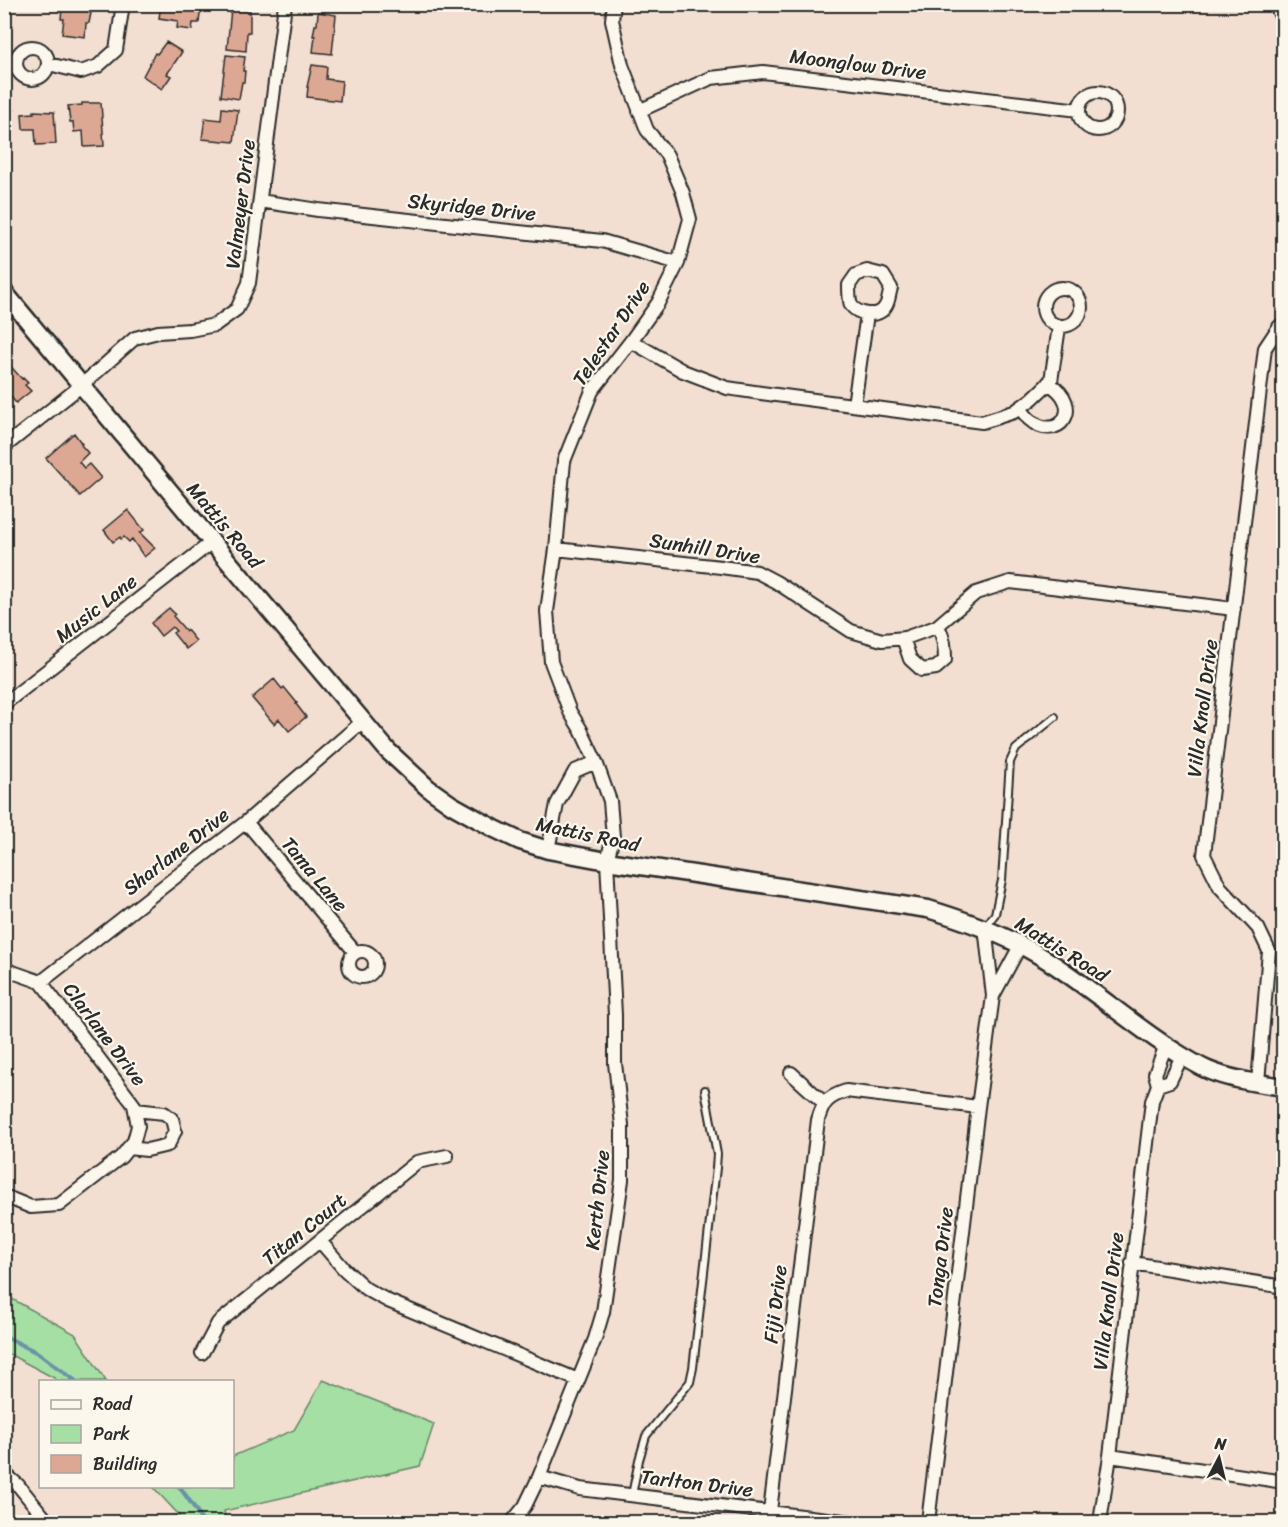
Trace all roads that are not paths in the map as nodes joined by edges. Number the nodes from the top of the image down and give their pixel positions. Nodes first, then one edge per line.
1 (123, 4) edge
2 (285, 4) edge
3 (614, 4) edge
4 (1275, 4) edge
5 (1284, 22) edge
6 (49, 64) dead end
7 (1079, 110) dead end
8 (639, 111) junction
9 (260, 201) junction
10 (678, 263) junction
11 (4, 292) edge
12 (867, 314) dead end
13 (1284, 323) edge
14 (1059, 327) dead end
15 (631, 341) junction
16 (1048, 383) junction
17 (82, 385) junction
18 (854, 405) junction
19 (1020, 408) junction
20 (4, 447) edge
21 (212, 542) junction
22 (556, 549) junction
23 (1234, 609) junction
24 (938, 626) junction
25 (903, 638) junction
26 (4, 704) edge
27 (1055, 717) dead end
28 (362, 722) junction
29 (596, 762) junction
30 (246, 822) junction
31 (548, 849) junction
32 (607, 861) junction
33 (985, 927) junction
34 (1021, 944) junction
35 (355, 952) dead end
36 (4, 969) edge
37 (41, 982) junction
38 (993, 996) junction
39 (1166, 1045) junction
40 (1182, 1056) junction
41 (791, 1072) dead end
42 (1258, 1083) junction
43 (1158, 1085) junction
44 (1284, 1087) edge
45 (705, 1090) dead end
46 (824, 1103) junction
47 (978, 1107) junction
48 (135, 1110) junction
49 (128, 1148) junction
50 (447, 1156) dead end
51 (4, 1196) edge
52 (320, 1241) junction
53 (1132, 1263) junction
54 (1284, 1287) edge
55 (202, 1353) dead end
56 (578, 1380) junction
57 (1110, 1456) junction
58 (4, 1473) edge
59 (539, 1477) junction
60 (1284, 1482) edge
61 (632, 1495) junction
62 (770, 1511) junction
63 (48, 1522) edge
64 (512, 1522) edge
65 (852, 1522) edge
66 (928, 1522) edge
67 (1100, 1522) edge

1 - 6 street
2 - 9 street, Valmeyer Drive
3 - 8 street, Telestar Drive
4 - 5 street
7 - 8 street, Moonglow Drive
8 - 10 street, Telestar Drive
9 - 10 street, Skyridge Drive
9 - 17 street, Valmeyer Drive
10 - 15 street, Telestar Drive
11 - 17 main road, Mattis Road
12 - 18 street
13 - 23 street, Villa Knoll Drive
14 - 16 street
15 - 18 street
15 - 22 street, Telestar Drive
16 - 19 street
16 - 19 street
17 - 20 street, Valmeyer Drive
17 - 21 main road, Mattis Road
18 - 19 street
21 - 26 street, Music Lane
21 - 28 main road, Mattis Road
22 - 25 street, Sunhill Drive
22 - 29 street, Telestar Drive
23 - 24 street, Sunhill Drive
23 - 42 street, Villa Knoll Drive
24 - 25 street, Sunhill Drive
24 - 25 street
27 - 33 lane
28 - 30 street, Sharlane Drive
28 - 31 main road, Mattis Road
29 - 31 street
29 - 32 street, Telestar Drive
30 - 35 street, Tama Lane
30 - 37 street, Sharlane Drive
31 - 32 main road, Mattis Road
32 - 33 main road, Mattis Road
32 - 56 street, Kerth Drive
33 - 34 main road, Mattis Road
33 - 38 street, Tonga Drive
34 - 38 street, Tonga Drive
34 - 39 main road, Mattis Road
36 - 37 street
37 - 48 street, Clarlane Drive
38 - 47 street, Tonga Drive
39 - 40 main road, Mattis Road
39 - 43 street, Villa Knoll Drive
40 - 42 main road, Mattis Road
40 - 43 street
41 - 46 street
42 - 44 main road, Mattis Road
43 - 53 street, Villa Knoll Drive
45 - 61 lane
46 - 47 street
46 - 62 street, Fiji Drive
47 - 66 street, Tonga Drive
48 - 49 street, Clarlane Drive
48 - 49 street, Clarlane Drive
49 - 51 street, Clarlane Drive
50 - 52 street, Titan Court
52 - 55 street, Titan Court
52 - 56 street
53 - 54 street
53 - 57 street, Villa Knoll Drive
56 - 59 street, Kerth Drive
57 - 60 street
57 - 67 street, Villa Knoll Drive
58 - 63 street
59 - 61 street, Tarlton Drive
59 - 64 street, Kerth Drive
61 - 62 street, Tarlton Drive
62 - 65 street, Tarlton Drive

